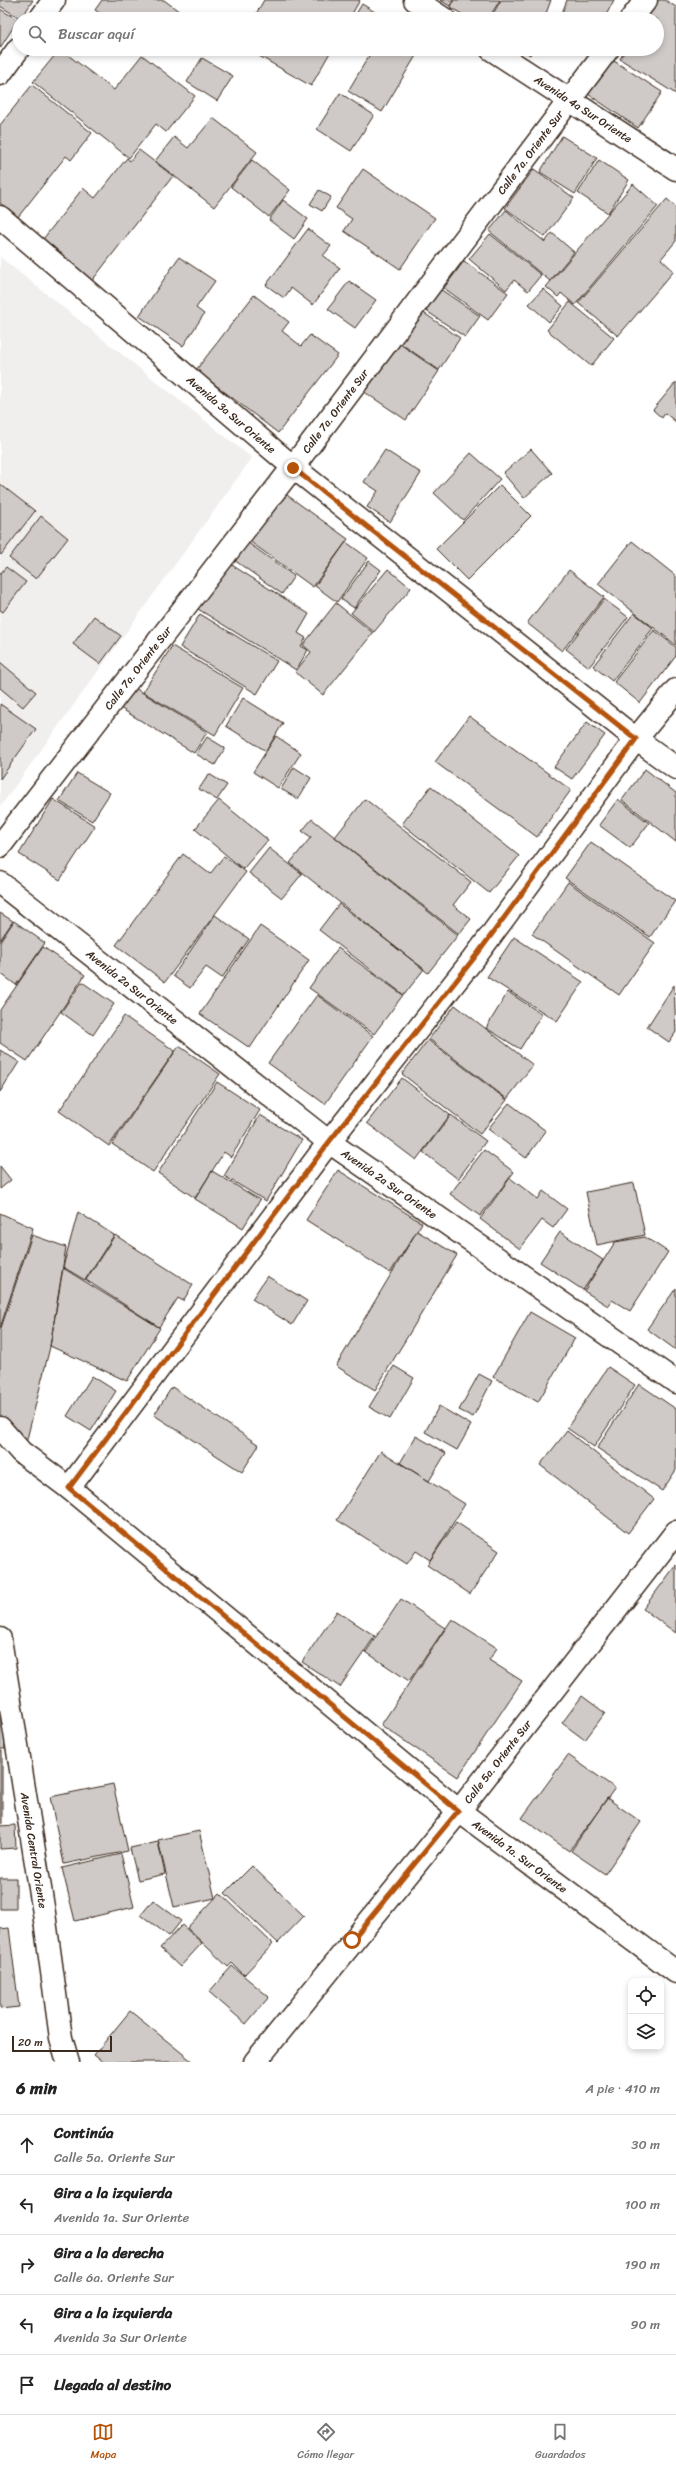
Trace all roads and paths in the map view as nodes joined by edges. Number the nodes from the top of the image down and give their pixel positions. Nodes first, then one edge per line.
1 (54, 0) edge
2 (415, 0) edge
3 (646, 0) edge
4 (45, 12) edge
5 (433, 12) edge
6 (637, 12) edge
7 (13, 56) edge
8 (502, 56) edge
9 (603, 56) edge
10 (0, 74) edge
11 (569, 99) junction
12 (676, 169) edge
13 (0, 216) edge
14 (293, 468) junction
15 (676, 690) edge
16 (636, 739) junction
17 (676, 768) edge
18 (0, 846) edge
19 (0, 883) edge
20 (329, 1142) junction
21 (676, 1382) edge
22 (0, 1428) edge
23 (69, 1488) junction
24 (676, 1532) edge
25 (0, 1639) edge
26 (458, 1811) junction
27 (676, 1972) edge
28 (68, 2062) edge
29 (255, 2062) edge

1 - 4 street
2 - 5 street
3 - 6 street
7 - 10 street
8 - 11 street, Avenida 4a Sur Oriente
9 - 11 street, Calle 7a. Oriente Sur
11 - 12 street, Avenida 4a Sur Oriente
11 - 14 street, Calle 7a. Oriente Sur
13 - 14 street, Avenida 3a Sur Oriente
14 - 16 street, Avenida 3a Sur Oriente
14 - 18 street, Calle 7a. Oriente Sur
15 - 16 street
16 - 17 street, Avenida 3a Sur Oriente
16 - 20 street
19 - 20 street, Avenida 2a Sur Oriente
20 - 21 street, Avenida 2a Sur Oriente
20 - 23 street
22 - 23 street, Avenida 1a. Sur Oriente
23 - 26 street, Avenida 1a. Sur Oriente
24 - 26 street, Calle 5a. Oriente Sur
25 - 28 street, Avenida Central Oriente
26 - 27 street, Avenida 1a. Sur Oriente
26 - 29 street, Calle 5a. Oriente Sur

